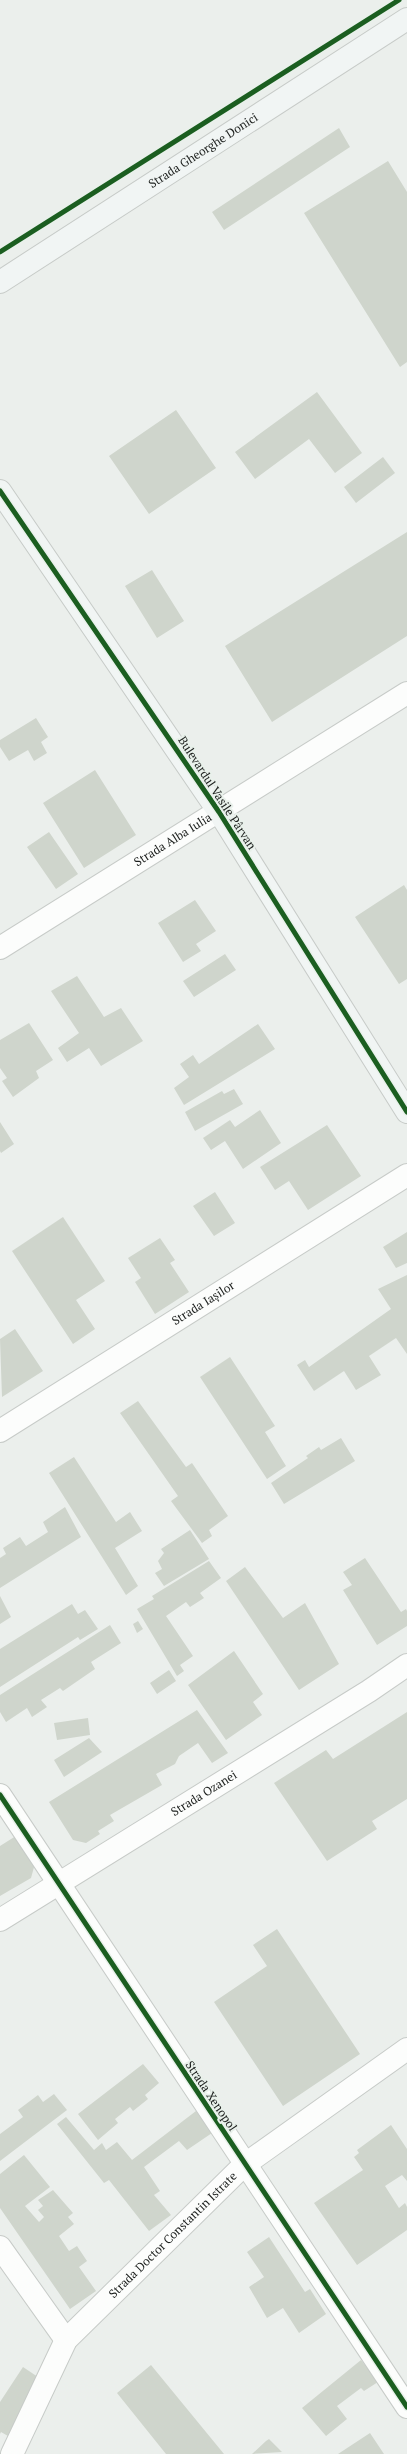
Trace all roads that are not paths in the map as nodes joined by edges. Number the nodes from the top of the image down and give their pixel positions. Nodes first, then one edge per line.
1 (407, 19) edge
2 (0, 282) edge
3 (0, 491) edge
4 (407, 693) edge
5 (219, 812) junction
6 (0, 948) edge
7 (407, 1112) edge
8 (407, 1175) edge
9 (0, 1431) edge
10 (407, 1665) edge
11 (0, 1795) edge
12 (59, 1885) junction
13 (0, 1920) edge
14 (407, 2049) edge
15 (244, 2165) junction
16 (0, 2247) edge
17 (66, 2340) junction
18 (407, 2407) edge
19 (12, 2454) edge

1 - 2 street, Strada Gheorghe Donici
3 - 5 street, Bulevardul Vasile Pârvan
4 - 5 street, Strada Alba Iulia
5 - 6 street, Strada Alba Iulia
5 - 7 street, Bulevardul Vasile Pârvan
8 - 9 street, Strada Iașilor
10 - 12 street, Strada Ozanei
11 - 12 street, Strada Xenopol
12 - 13 street, Strada Ozanei
12 - 15 street, Strada Xenopol
14 - 15 street, Strada Doctor Constantin Istrate
15 - 17 street, Strada Doctor Constantin Istrate
15 - 18 street, Strada Xenopol
16 - 17 street
17 - 19 street, Strada Doctor Constantin Istrate

